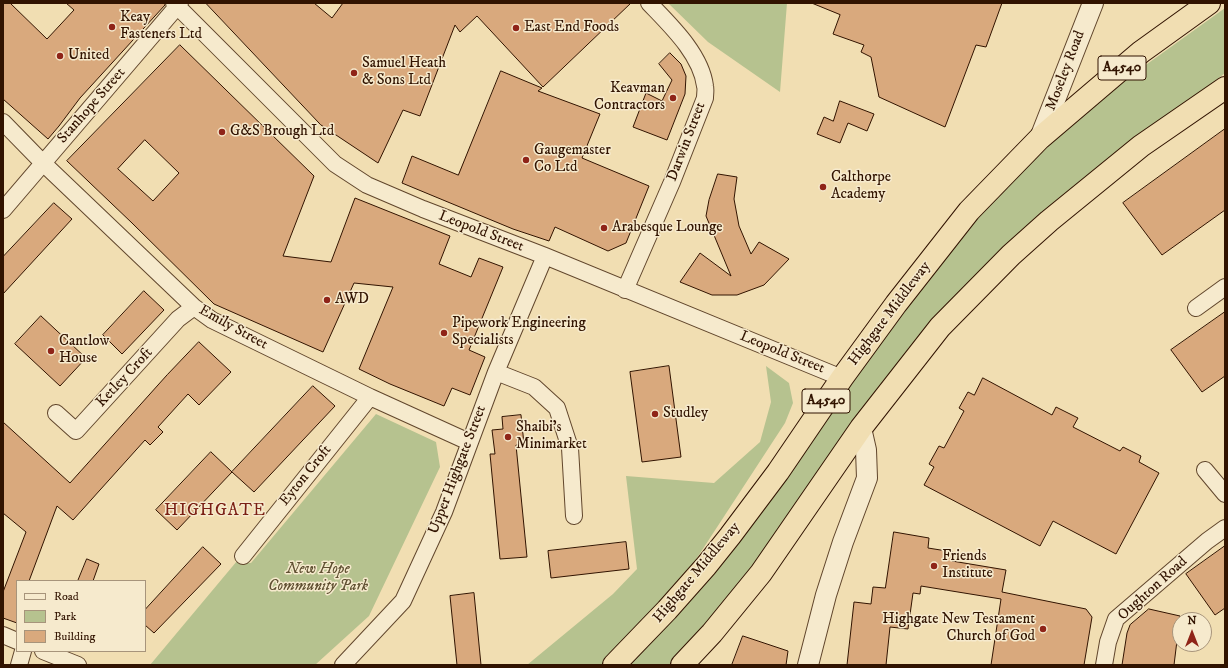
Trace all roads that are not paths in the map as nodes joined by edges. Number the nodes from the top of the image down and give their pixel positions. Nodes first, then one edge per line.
1 (649, 3) edge
2 (1093, 3) edge
3 (1209, 3) edge
4 (177, 4) edge
5 (1225, 88) edge
6 (3, 122) edge
7 (1040, 138) junction
8 (43, 163) junction
9 (3, 210) edge
10 (545, 256) junction
11 (1225, 287) edge
12 (625, 290) junction
13 (194, 307) junction
14 (1196, 308) dead end
15 (496, 372) junction
16 (842, 378) junction
17 (370, 397) junction
18 (56, 413) dead end
19 (861, 428) junction
20 (469, 442) junction
21 (1205, 470) dead end
22 (1225, 494) edge
23 (574, 516) dead end
24 (1225, 528) edge
25 (243, 556) dead end
26 (3, 635) edge
27 (16, 641) edge
28 (23, 652) edge
29 (46, 652) edge
30 (19, 665) edge
31 (78, 665) edge
32 (343, 665) edge
33 (614, 665) edge
34 (682, 665) edge
35 (808, 665) edge
36 (1104, 665) edge

1 - 12 street, Darwin Street
2 - 7 street, Moseley Road
3 - 7 highway, Highgate Middleway / A4540
4 - 8 street, Stanhope Street
4 - 10 street, Leopold Street
5 - 19 highway, A4540
6 - 8 street, Emily Street
7 - 16 highway, Highgate Middleway / A4540
8 - 9 street, Stanhope Street
8 - 13 street, Emily Street
10 - 12 street, Leopold Street
10 - 15 street, Upper Highgate Street
11 - 14 street
12 - 16 street, Leopold Street
13 - 17 street, Emily Street
13 - 18 street, Ketley Croft
15 - 20 street, Upper Highgate Street
15 - 23 street
16 - 33 highway, Highgate Middleway / A4540
17 - 20 street, Emily Street
17 - 25 street, Eyton Croft
19 - 34 highway, A4540
19 - 35 street
20 - 32 street, Upper Highgate Street
21 - 22 street
24 - 36 street, Oughton Road
26 - 27 street
28 - 30 street
29 - 31 street

